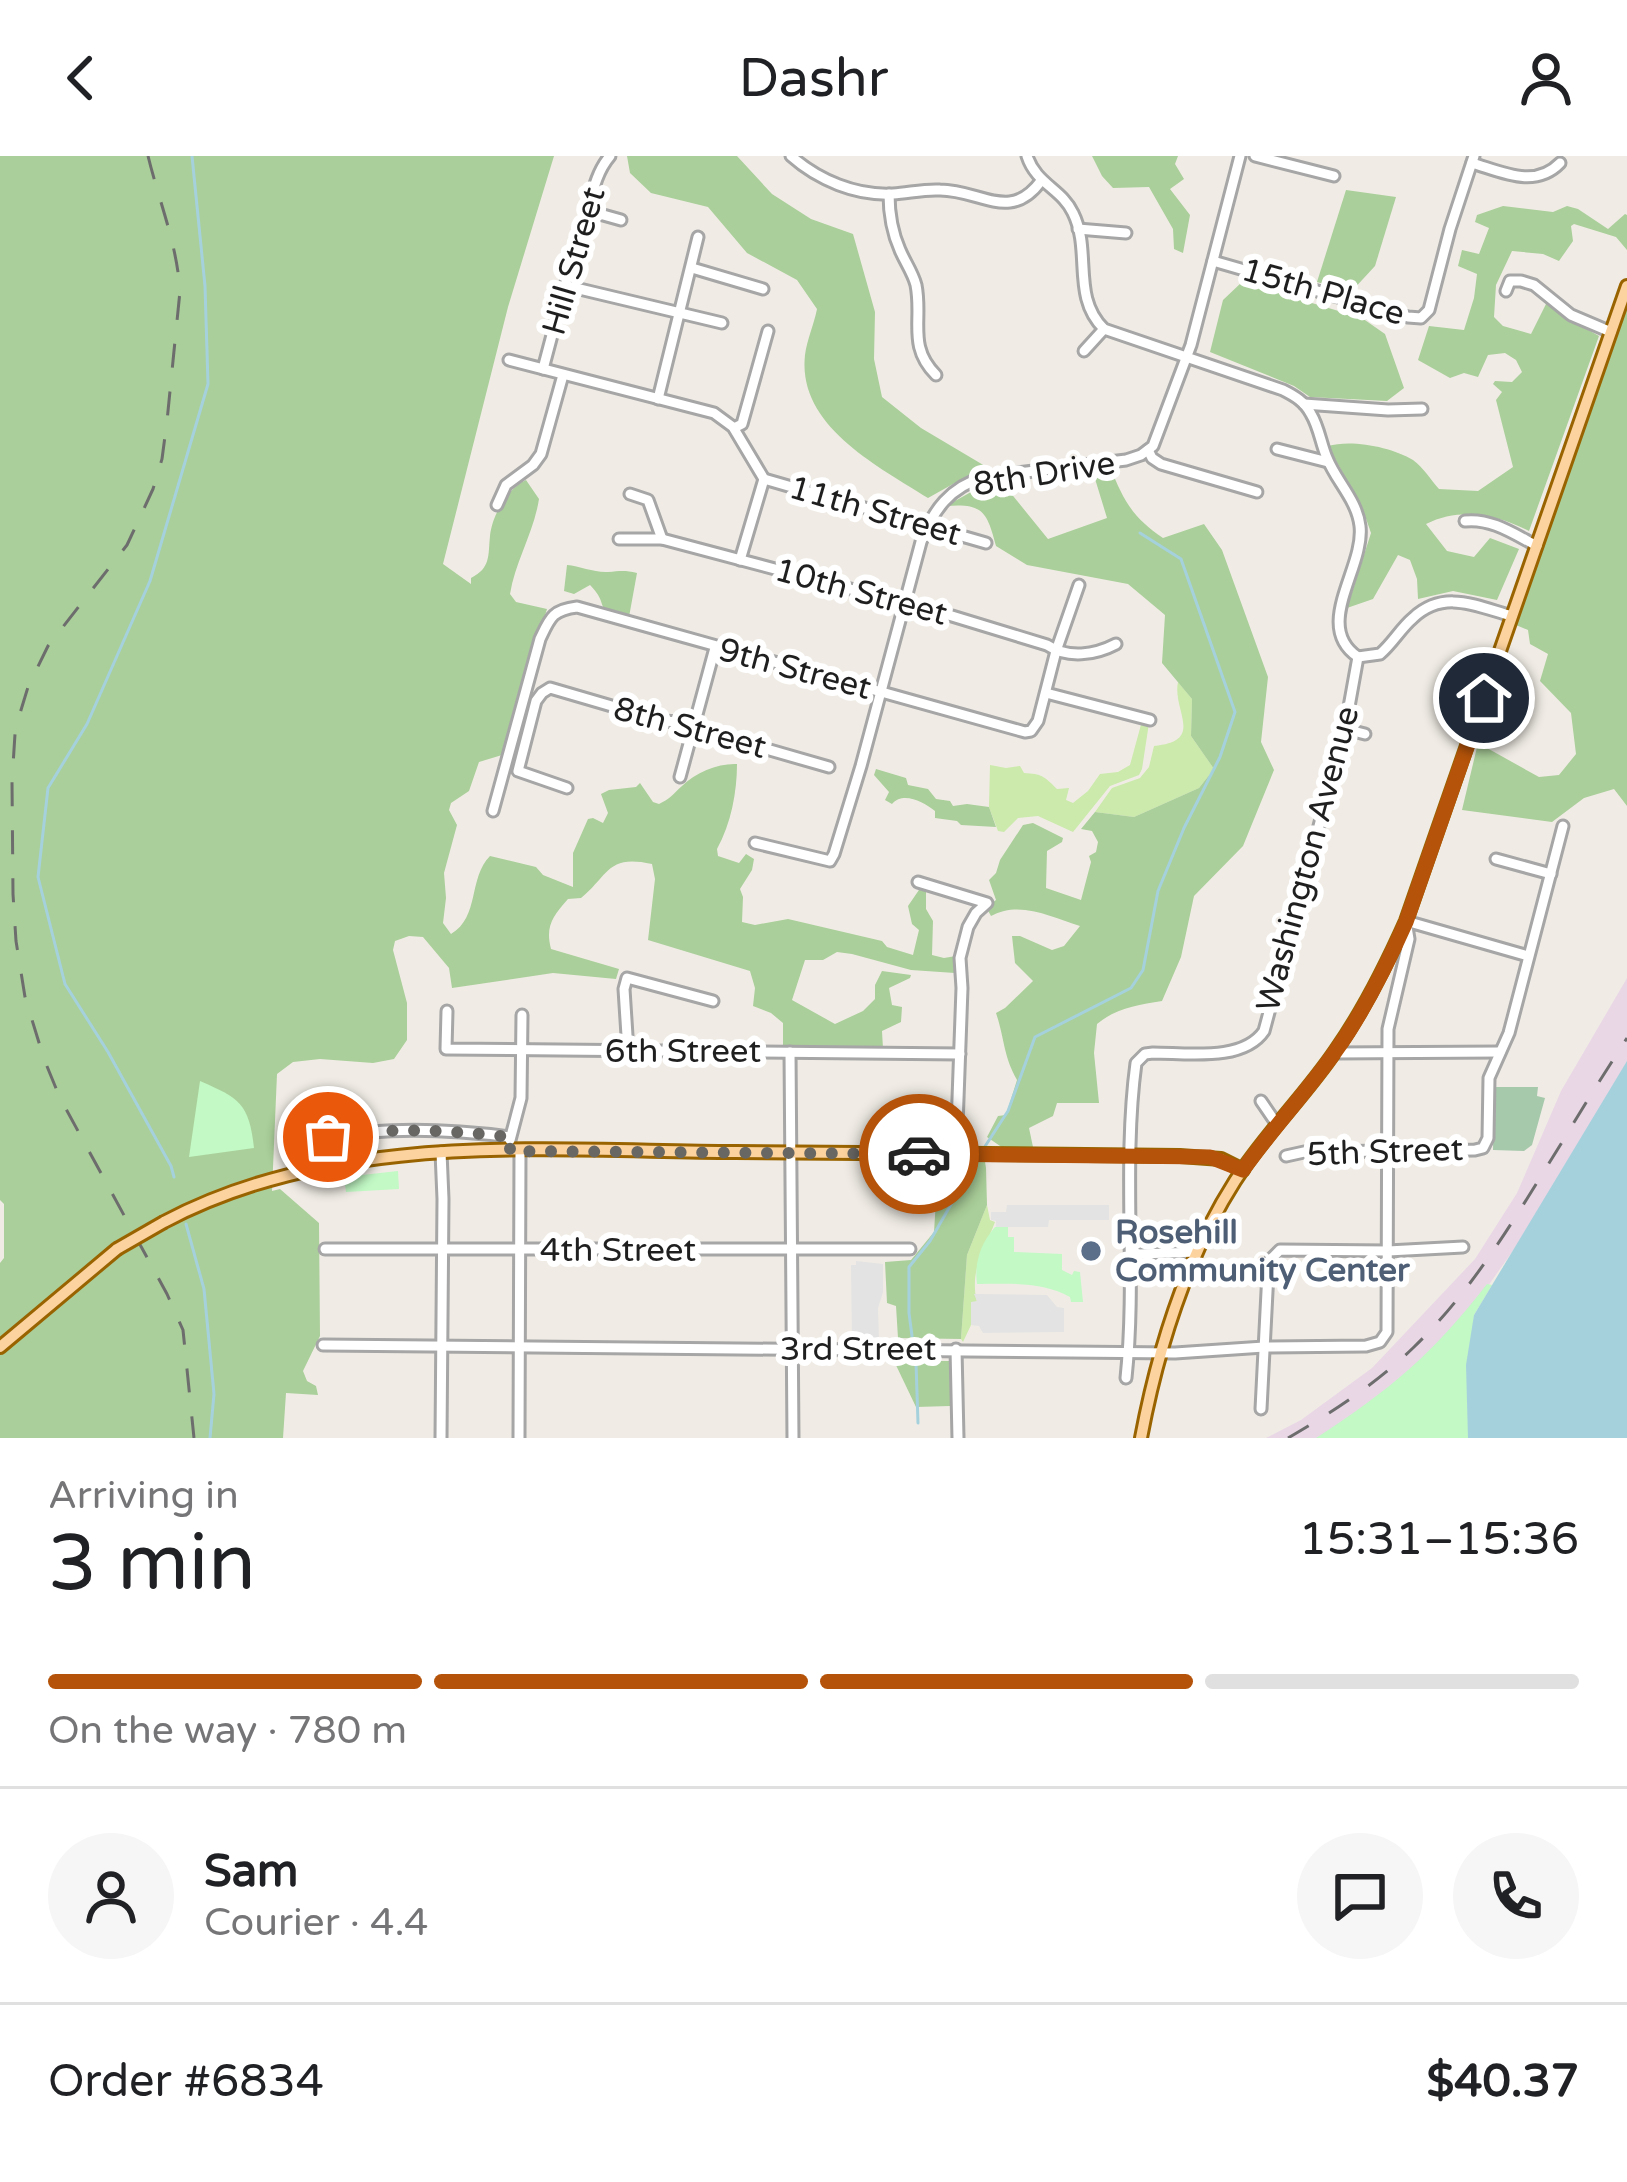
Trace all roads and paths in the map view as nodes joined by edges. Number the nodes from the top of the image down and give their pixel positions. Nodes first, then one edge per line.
1 (610, 156) edge
2 (791, 156) edge
3 (1027, 156) edge
4 (1240, 156) edge
5 (1255, 156) edge
6 (1473, 159) edge
7 (1560, 163) dead end
8 (1334, 176) dead end
9 (1041, 182) junction
10 (889, 194) junction
11 (589, 212) junction
12 (621, 220) dead end
13 (1078, 229) junction
14 (1126, 233) dead end
15 (698, 237) dead end
16 (1214, 261) junction
17 (692, 268) junction
18 (567, 286) junction
19 (1627, 286) edge
20 (763, 289) dead end
21 (1506, 291) dead end
22 (681, 313) junction
23 (722, 323) dead end
24 (1104, 329) junction
25 (768, 331) dead end
26 (1611, 332) junction
27 (1084, 351) dead end
28 (1187, 356) junction
29 (509, 360) dead end
30 (543, 369) junction
31 (936, 375) dead end
32 (563, 376) junction
33 (658, 399) junction
34 (1304, 404) junction
35 (1422, 409) dead end
36 (734, 428) junction
37 (1277, 449) dead end
38 (1148, 450) junction
39 (1328, 462) junction
40 (764, 479) junction
41 (1257, 492) dead end
42 (630, 494) dead end
43 (496, 505) dead end
44 (1465, 521) dead end
45 (926, 526) junction
46 (619, 539) dead end
47 (662, 539) junction
48 (986, 543) dead end
49 (1537, 546) junction
50 (740, 560) junction
51 (1079, 585) dead end
52 (904, 603) junction
53 (1512, 616) junction
54 (1116, 644) dead end
55 (716, 648) junction
56 (1057, 652) junction
57 (1358, 657) junction
58 (879, 692) junction
59 (1046, 693) junction
60 (1150, 720) dead end
61 (697, 723) junction
62 (1345, 729) junction
63 (1365, 734) dead end
64 (829, 767) dead end
65 (680, 777) dead end
66 (567, 788) dead end
67 (493, 811) dead end
68 (1563, 826) dead end
69 (755, 843) dead end
70 (1496, 859) dead end
71 (1550, 874) junction
72 (918, 882) dead end
73 (1406, 922) junction
74 (1528, 956) junction
75 (713, 1001) dead end
76 (447, 1011) dead end
77 (523, 1015) dead end
78 (522, 1051) junction
79 (628, 1051) junction
80 (1387, 1051) junction
81 (790, 1052) junction
82 (1501, 1052) junction
83 (1334, 1053) junction
84 (960, 1054) junction
85 (1261, 1101) dead end
86 (1276, 1123) junction
87 (328, 1137) dead end
88 (510, 1137) junction
89 (515, 1151) junction
90 (440, 1152) junction
91 (791, 1153) junction
92 (1386, 1153) junction
93 (956, 1154) junction
94 (1132, 1155) junction
95 (1286, 1156) dead end
96 (1243, 1170) junction
97 (1463, 1247) dead end
98 (442, 1249) junction
99 (519, 1249) junction
100 (910, 1249) dead end
101 (326, 1250) dead end
102 (791, 1251) junction
103 (1388, 1251) junction
104 (1132, 1252) junction
105 (1197, 1252) junction
106 (323, 1345) dead end
107 (0, 1346) edge
108 (442, 1346) junction
109 (518, 1347) junction
110 (1264, 1347) junction
111 (792, 1348) junction
112 (956, 1349) junction
113 (1128, 1351) junction
114 (1161, 1352) junction
115 (1126, 1378) dead end
116 (1261, 1409) dead end
117 (441, 1438) edge
118 (519, 1438) edge
119 (793, 1438) edge
120 (958, 1438) edge
121 (1142, 1438) edge

1 - 11 street, Hill Street
2 - 10 street
3 - 9 street
4 - 16 street, 8th Drive
5 - 8 street
6 - 7 street
6 - 16 street, 15th Place
9 - 10 street
9 - 13 street
10 - 31 street
11 - 12 street
11 - 18 street, Hill Street
13 - 14 street
13 - 24 street
15 - 17 street
16 - 28 street, 8th Drive
17 - 20 street
17 - 22 street
18 - 22 street
18 - 30 street, Hill Street
19 - 26 main road
21 - 26 street
22 - 23 street
22 - 33 street
24 - 27 street
24 - 28 street
25 - 36 street
26 - 49 main road
28 - 34 street
28 - 38 street, 8th Drive
29 - 30 street
30 - 32 street
32 - 33 street
32 - 43 street, Hill Street
33 - 36 street
34 - 35 street
34 - 39 street
36 - 40 street
37 - 39 street
38 - 41 street
38 - 45 street, 8th Drive
39 - 57 street
40 - 45 street, 11th Street
40 - 50 street
42 - 47 street
44 - 49 street
45 - 48 street, 11th Street
45 - 52 street
46 - 47 street, 10th Street
47 - 50 street, 10th Street
49 - 53 main road
50 - 52 street, 10th Street
51 - 56 street
52 - 56 street, 10th Street
52 - 58 street
53 - 57 street
53 - 73 main road
54 - 56 street
55 - 58 street, 9th Street
55 - 61 street
55 - 67 street, 9th Street
56 - 59 street
57 - 62 street, Washington Avenue
58 - 59 street, 9th Street
58 - 69 street
59 - 60 street
61 - 64 street, 8th Street
61 - 65 street
61 - 66 street, 8th Street
62 - 63 street
62 - 94 street, Washington Avenue
68 - 71 street
70 - 71 street
71 - 74 street
72 - 84 street
73 - 74 street
73 - 80 street
73 - 83 main road
74 - 82 street
75 - 79 street
76 - 78 street, 6th Street
77 - 78 street
78 - 79 street, 6th Street
78 - 88 street
79 - 81 street, 6th Street
80 - 82 street
80 - 83 street
80 - 92 street
81 - 84 street, 6th Street
81 - 91 street
82 - 92 street, 5th Street
83 - 86 main road
84 - 93 street
85 - 86 street
86 - 96 main road
87 - 88 street
88 - 89 street
89 - 90 main road
89 - 91 main road
89 - 99 street
90 - 98 street
90 - 107 main road, bridge
91 - 93 main road
91 - 102 street
92 - 95 street, 5th Street
92 - 103 street
93 - 94 main road
94 - 96 main road
94 - 104 street
96 - 105 main road
97 - 103 street
98 - 99 street, 4th Street
98 - 101 street, 4th Street
98 - 108 street
99 - 102 street, 4th Street
99 - 109 street
100 - 102 street, 4th Street
102 - 111 street
103 - 110 street
103 - 110 street, 3rd Street
104 - 105 street
104 - 113 street
105 - 114 main road
106 - 108 street, 3rd Street
108 - 109 street, 3rd Street
108 - 117 street
109 - 111 street, 3rd Street
109 - 118 street
110 - 114 street, 3rd Street
110 - 116 street
111 - 112 street, 3rd Street
111 - 119 street
112 - 113 street, 3rd Street
112 - 120 street
113 - 114 street, 3rd Street
113 - 115 street
114 - 121 main road

